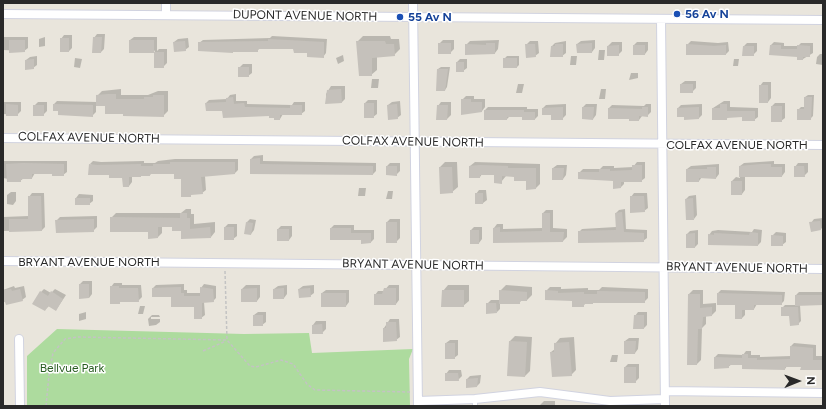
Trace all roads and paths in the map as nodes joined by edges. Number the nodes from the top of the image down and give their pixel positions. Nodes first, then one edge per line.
1 (166, 3) edge
2 (413, 3) edge
3 (3, 14) edge
4 (166, 15) junction
5 (414, 17) junction
6 (661, 19) junction
7 (823, 20) edge
8 (3, 138) edge
9 (416, 142) junction
10 (663, 144) junction
11 (823, 145) edge
12 (3, 261) edge
13 (224, 263) junction
14 (417, 265) junction
15 (664, 268) junction
16 (823, 269) edge
17 (19, 339) dead end
18 (227, 340) junction
19 (203, 351) dead end
20 (418, 392) junction
21 (823, 392) edge
22 (665, 399) edge
23 (418, 403) edge
24 (475, 403) edge
25 (20, 406) edge
26 (46, 406) edge

1 - 4 street
2 - 5 street
3 - 4 street, DUPONT AVENUE NORTH
4 - 5 street, DUPONT AVENUE NORTH
5 - 6 street, DUPONT AVENUE NORTH
5 - 9 street
6 - 7 street, DUPONT AVENUE NORTH
6 - 10 street
8 - 9 street, COLFAX AVENUE NORTH
9 - 10 street, COLFAX AVENUE NORTH
9 - 14 street
10 - 11 street, COLFAX AVENUE NORTH
10 - 15 street
12 - 13 street, BRYANT AVENUE NORTH
13 - 14 street, BRYANT AVENUE NORTH
13 - 18 path
14 - 15 street, BRYANT AVENUE NORTH
14 - 20 street
15 - 16 street, BRYANT AVENUE NORTH
15 - 22 street
17 - 25 street
18 - 19 path
18 - 20 path
18 - 26 path
20 - 23 street
21 - 22 street
22 - 24 street
23 - 24 street

